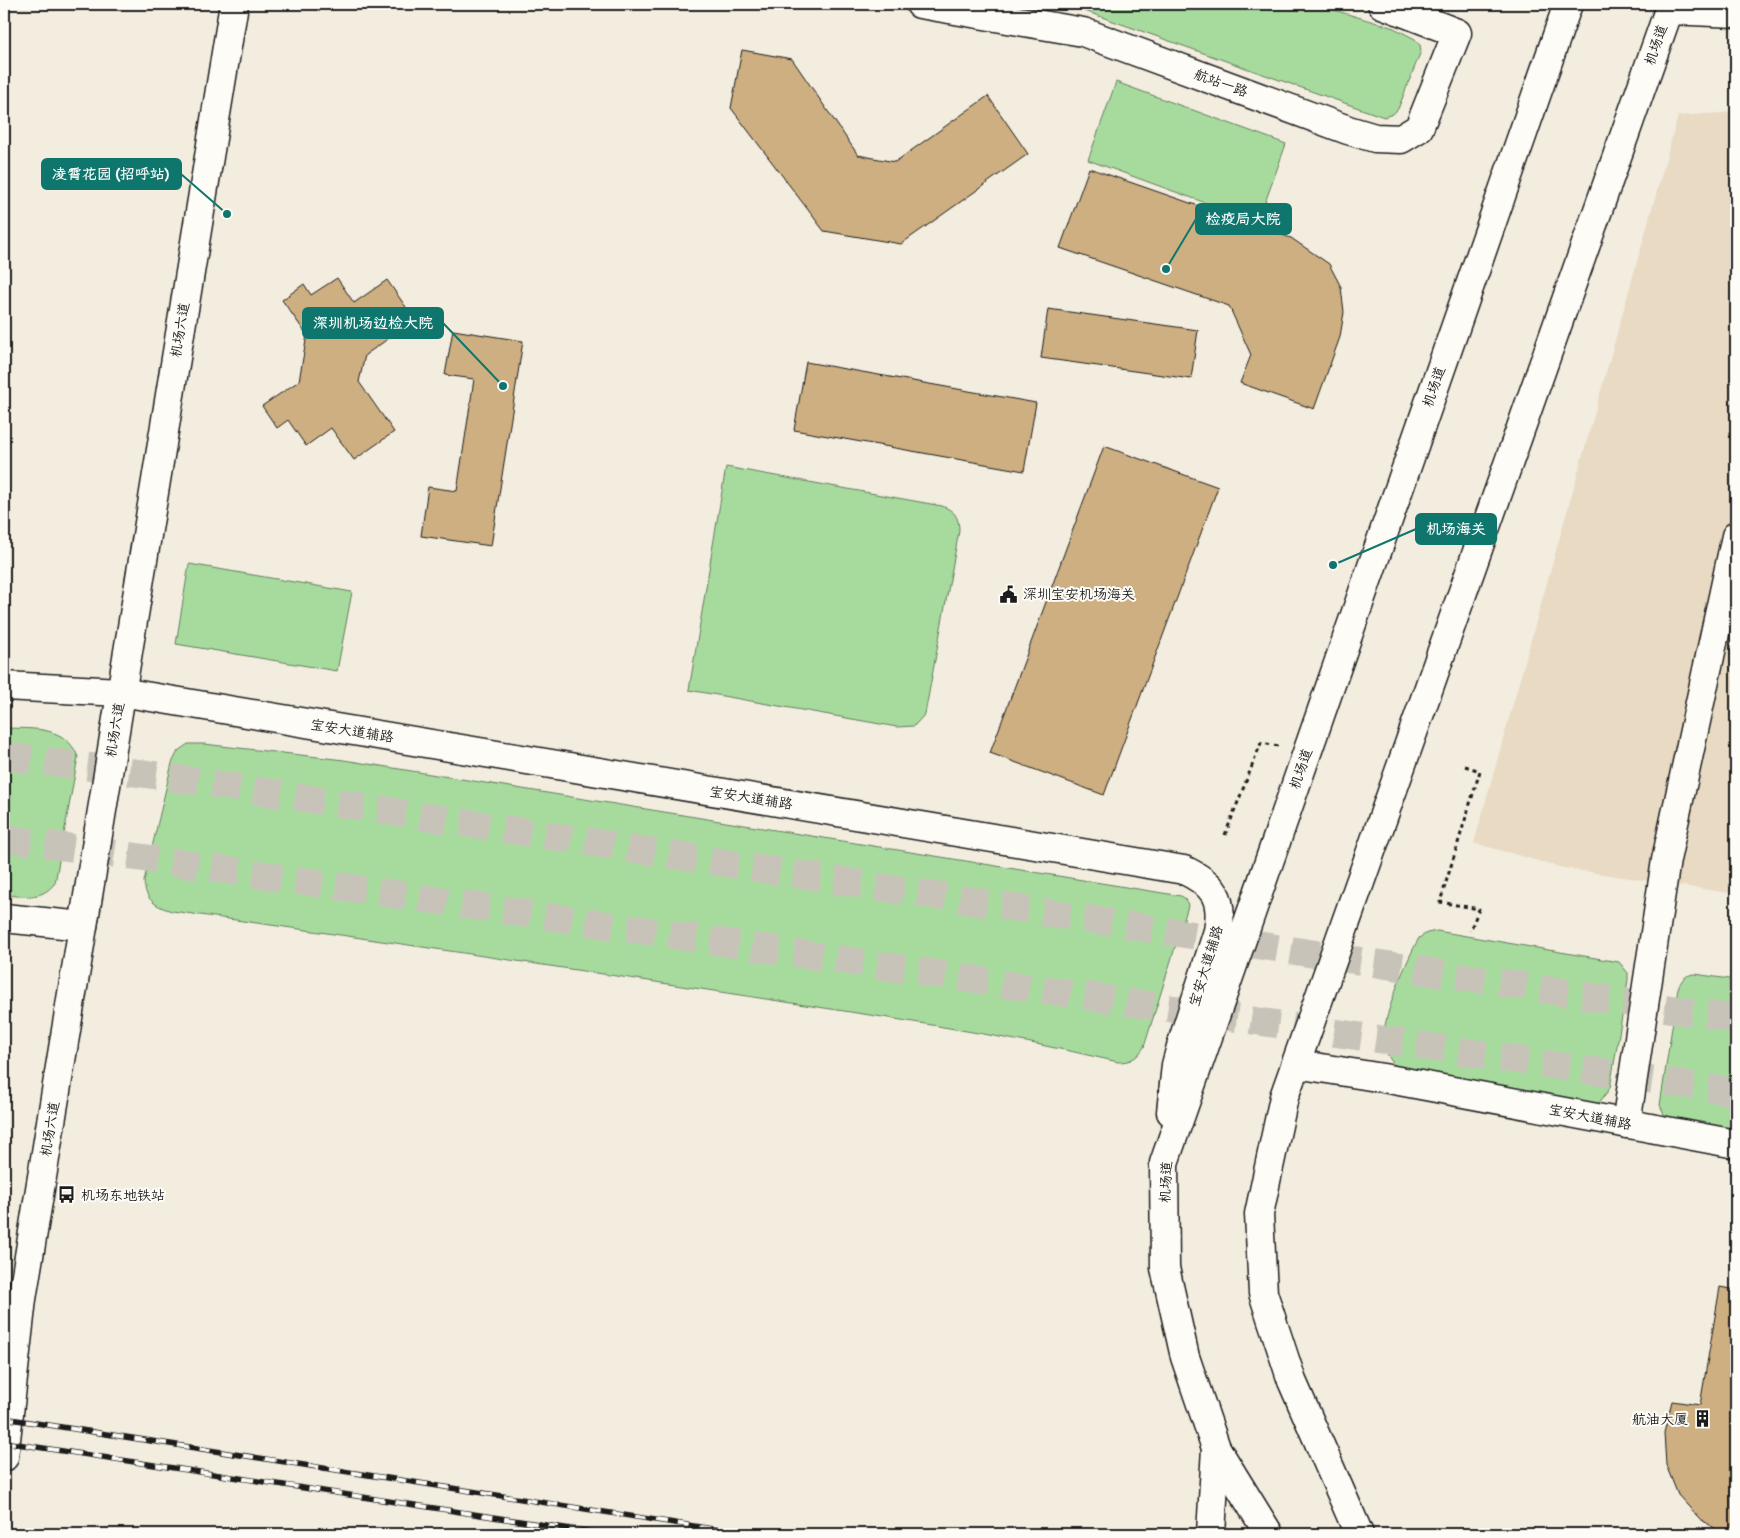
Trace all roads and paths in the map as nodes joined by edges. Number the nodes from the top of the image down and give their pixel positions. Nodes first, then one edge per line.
1 (234, 4) edge
2 (920, 4) edge
3 (1382, 4) edge
4 (1568, 4) edge
5 (1670, 7) edge
6 (1736, 13) edge
7 (1736, 536) edge
8 (4, 686) edge
9 (121, 692) junction
10 (1280, 746) dead end
11 (1465, 766) dead end
12 (1225, 835) dead end
13 (4, 918) edge
14 (83, 926) junction
15 (1470, 932) dead end
16 (1296, 1064) junction
17 (1626, 1124) junction
18 (1736, 1144) edge
19 (1164, 1162) junction
20 (1216, 1448) junction
21 (4, 1457) edge
22 (1211, 1534) edge
23 (1270, 1534) edge
24 (1359, 1534) edge

1 - 9 main road, 机场六道
2 - 3 main road, 航站一路
4 - 19 main road, 机场道
5 - 6 main road
5 - 16 main road, 机场道
7 - 17 main road
8 - 9 main road, 宝安大道辅路
9 - 14 main road, 机场六道
9 - 19 main road, 宝安大道辅路
10 - 12 path
11 - 15 path
13 - 14 main road
14 - 21 main road, 机场六道
16 - 17 main road, 宝安大道辅路
16 - 24 main road, 机场道
17 - 18 main road, 宝安大道辅路
19 - 20 main road, 机场道
20 - 22 main road
20 - 23 main road, 机场道

